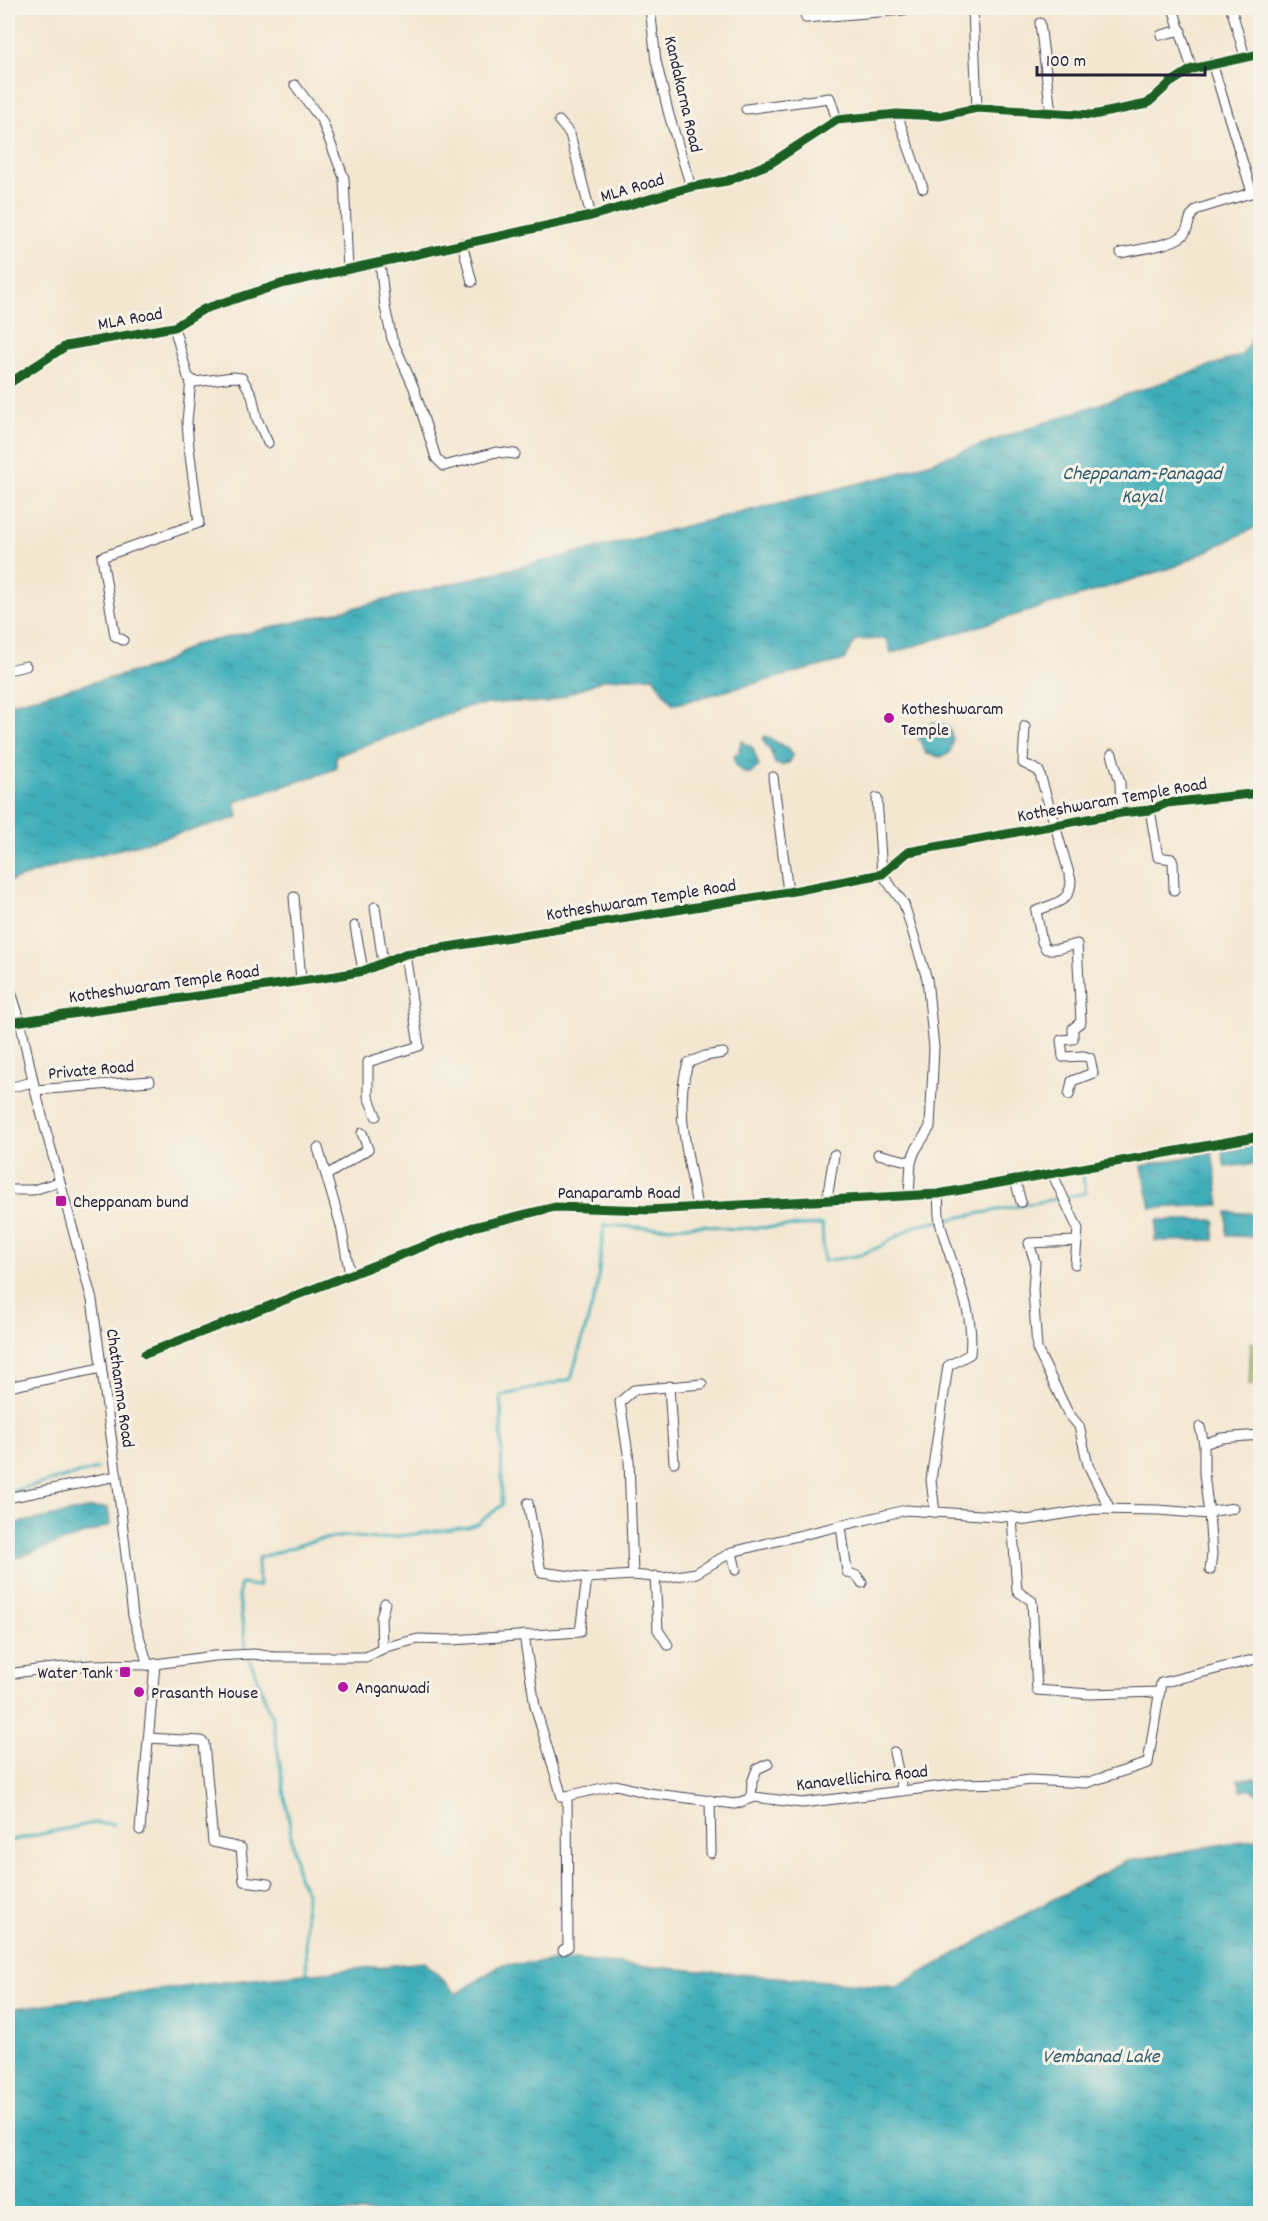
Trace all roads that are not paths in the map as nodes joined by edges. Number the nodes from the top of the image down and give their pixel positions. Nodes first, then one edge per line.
1 (650, 8) edge
2 (804, 8) edge
3 (927, 8) edge
4 (973, 8) edge
5 (1173, 8) edge
6 (1231, 8) edge
7 (1040, 23) dead end
8 (1181, 30) junction
9 (1161, 35) dead end
10 (1260, 54) edge
11 (1245, 57) junction
12 (1212, 63) junction
13 (1192, 69) junction
14 (295, 85) dead end
15 (977, 108) junction
16 (746, 109) dead end
17 (1051, 113) junction
18 (897, 114) junction
19 (837, 120) junction
20 (559, 121) dead end
21 (691, 187) junction
22 (923, 188) dead end
23 (1257, 196) edge
24 (591, 216) junction
25 (462, 243) junction
26 (1121, 253) dead end
27 (380, 262) junction
28 (348, 270) junction
29 (472, 282) dead end
30 (174, 327) junction
31 (191, 379) junction
32 (8, 384) edge
33 (268, 443) dead end
34 (515, 454) dead end
35 (123, 640) dead end
36 (26, 666) dead end
37 (8, 670) edge
38 (1025, 726) dead end
39 (1112, 754) dead end
40 (773, 777) dead end
41 (1260, 793) edge
42 (877, 798) dead end
43 (1150, 810) junction
44 (1121, 813) junction
45 (1055, 825) junction
46 (882, 874) junction
47 (1174, 890) dead end
48 (788, 892) junction
49 (294, 897) dead end
50 (375, 907) dead end
51 (356, 926) dead end
52 (405, 954) junction
53 (383, 963) junction
54 (363, 971) junction
55 (301, 980) junction
56 (8, 982) edge
57 (20, 1020) junction
58 (8, 1023) edge
59 (723, 1053) dead end
60 (150, 1081) dead end
61 (34, 1086) junction
62 (8, 1088) edge
63 (1070, 1095) dead end
64 (376, 1116) dead end
65 (362, 1133) dead end
66 (1260, 1136) edge
67 (318, 1148) dead end
68 (878, 1154) dead end
69 (834, 1155) dead end
70 (911, 1162) junction
71 (1053, 1173) junction
72 (327, 1175) junction
73 (1015, 1180) junction
74 (59, 1182) junction
75 (8, 1190) edge
76 (909, 1194) junction
77 (938, 1194) junction
78 (827, 1199) junction
79 (1021, 1202) dead end
80 (697, 1208) junction
81 (1077, 1241) junction
82 (1075, 1264) dead end
83 (350, 1275) junction
84 (144, 1354) dead end
85 (101, 1368) junction
86 (702, 1384) dead end
87 (669, 1386) junction
88 (8, 1387) edge
89 (1200, 1427) dead end
90 (1260, 1435) edge
91 (1203, 1444) junction
92 (674, 1462) dead end
93 (117, 1476) junction
94 (12, 1497) dead end
95 (528, 1503) dead end
96 (1234, 1508) dead end
97 (1110, 1509) junction
98 (935, 1512) junction
99 (1209, 1514) junction
100 (1012, 1517) junction
101 (841, 1526) junction
102 (732, 1552) junction
103 (736, 1570) dead end
104 (1210, 1570) dead end
105 (633, 1575) junction
106 (655, 1576) junction
107 (587, 1578) junction
108 (862, 1583) dead end
109 (385, 1603) dead end
110 (524, 1635) junction
111 (668, 1645) dead end
112 (382, 1649) junction
113 (1260, 1658) edge
114 (152, 1665) junction
115 (8, 1674) edge
116 (1160, 1692) junction
117 (148, 1738) junction
118 (894, 1752) dead end
119 (768, 1764) dead end
120 (902, 1789) junction
121 (567, 1796) junction
122 (751, 1798) junction
123 (710, 1800) junction
124 (140, 1830) dead end
125 (711, 1853) dead end
126 (268, 1884) dead end
127 (563, 1950) dead end

1 - 21 street, Kandakarna Road
2 - 3 street
4 - 15 street
5 - 8 street
6 - 11 street
7 - 17 street
8 - 9 street
8 - 13 street
10 - 11 street, MLA Road
11 - 12 street, MLA Road
12 - 13 street, MLA Road
12 - 23 street
13 - 17 street, MLA Road
14 - 28 street
15 - 17 street, MLA Road
15 - 18 street, MLA Road
16 - 19 street
18 - 19 street, MLA Road
18 - 22 street
19 - 21 street, MLA Road
20 - 24 street
21 - 24 street, MLA Road
23 - 26 street
24 - 25 street, MLA Road
25 - 27 street, MLA Road
25 - 29 street
27 - 28 street, MLA Road
27 - 34 street
28 - 30 street, MLA Road
30 - 31 street
30 - 32 street, MLA Road
31 - 33 street
31 - 35 street
36 - 37 street
38 - 45 street
39 - 44 street
40 - 48 street
41 - 43 street, Kotheshwaram Temple Road
42 - 46 street
43 - 44 street, Kotheshwaram Temple Road
43 - 47 street
44 - 45 street, Kotheshwaram Temple Road
45 - 46 street, Kotheshwaram Temple Road
45 - 63 street
46 - 48 street, Kotheshwaram Temple Road
46 - 70 street
48 - 52 street, Kotheshwaram Temple Road
49 - 55 street
50 - 53 street
51 - 54 street
52 - 53 street, Kotheshwaram Temple Road
52 - 64 street
53 - 54 street, Kotheshwaram Temple Road
54 - 55 street, Kotheshwaram Temple Road
55 - 57 street, Kotheshwaram Temple Road
56 - 57 street, Chathamma Road
57 - 58 street, Kotheshwaram Temple Road
57 - 61 street, Chathamma Road
59 - 80 street
60 - 61 street, Private Road
61 - 62 street, Private Road
61 - 74 street, Chathamma Road
65 - 72 street
66 - 71 street, Panaparamb Road
67 - 72 street
68 - 70 street
69 - 78 street
70 - 76 street
71 - 73 street, Panaparamb Road
71 - 81 street
72 - 83 street
73 - 77 street, Panaparamb Road
73 - 79 street
74 - 75 street
74 - 85 street, Chathamma Road
76 - 77 street, Panaparamb Road
76 - 78 street, Panaparamb Road
77 - 98 street
78 - 80 street, Panaparamb Road
80 - 83 street, Panaparamb Road
81 - 82 street
81 - 97 street
83 - 84 street, Panaparamb Road
85 - 88 street
85 - 93 street, Chathamma Road
86 - 87 street
87 - 92 street
87 - 105 street
89 - 91 street
90 - 91 street
91 - 99 street
93 - 94 street
93 - 114 street, Chathamma Road
95 - 107 street
96 - 99 street
97 - 99 street
97 - 100 street
98 - 100 street
98 - 101 street
99 - 104 street
100 - 116 street
101 - 102 street
101 - 108 street
102 - 103 street
102 - 106 street
105 - 106 street
105 - 107 street
106 - 111 street
107 - 110 street
109 - 112 street
110 - 112 street
110 - 121 street
112 - 114 street
113 - 116 street
114 - 115 street
114 - 117 street
116 - 120 street, Kanavellichira Road
117 - 124 street
117 - 126 street
118 - 120 street
119 - 122 street
120 - 122 street, Kanavellichira Road
121 - 123 street, Kanavellichira Road
121 - 127 street
122 - 123 street, Kanavellichira Road
123 - 125 street

